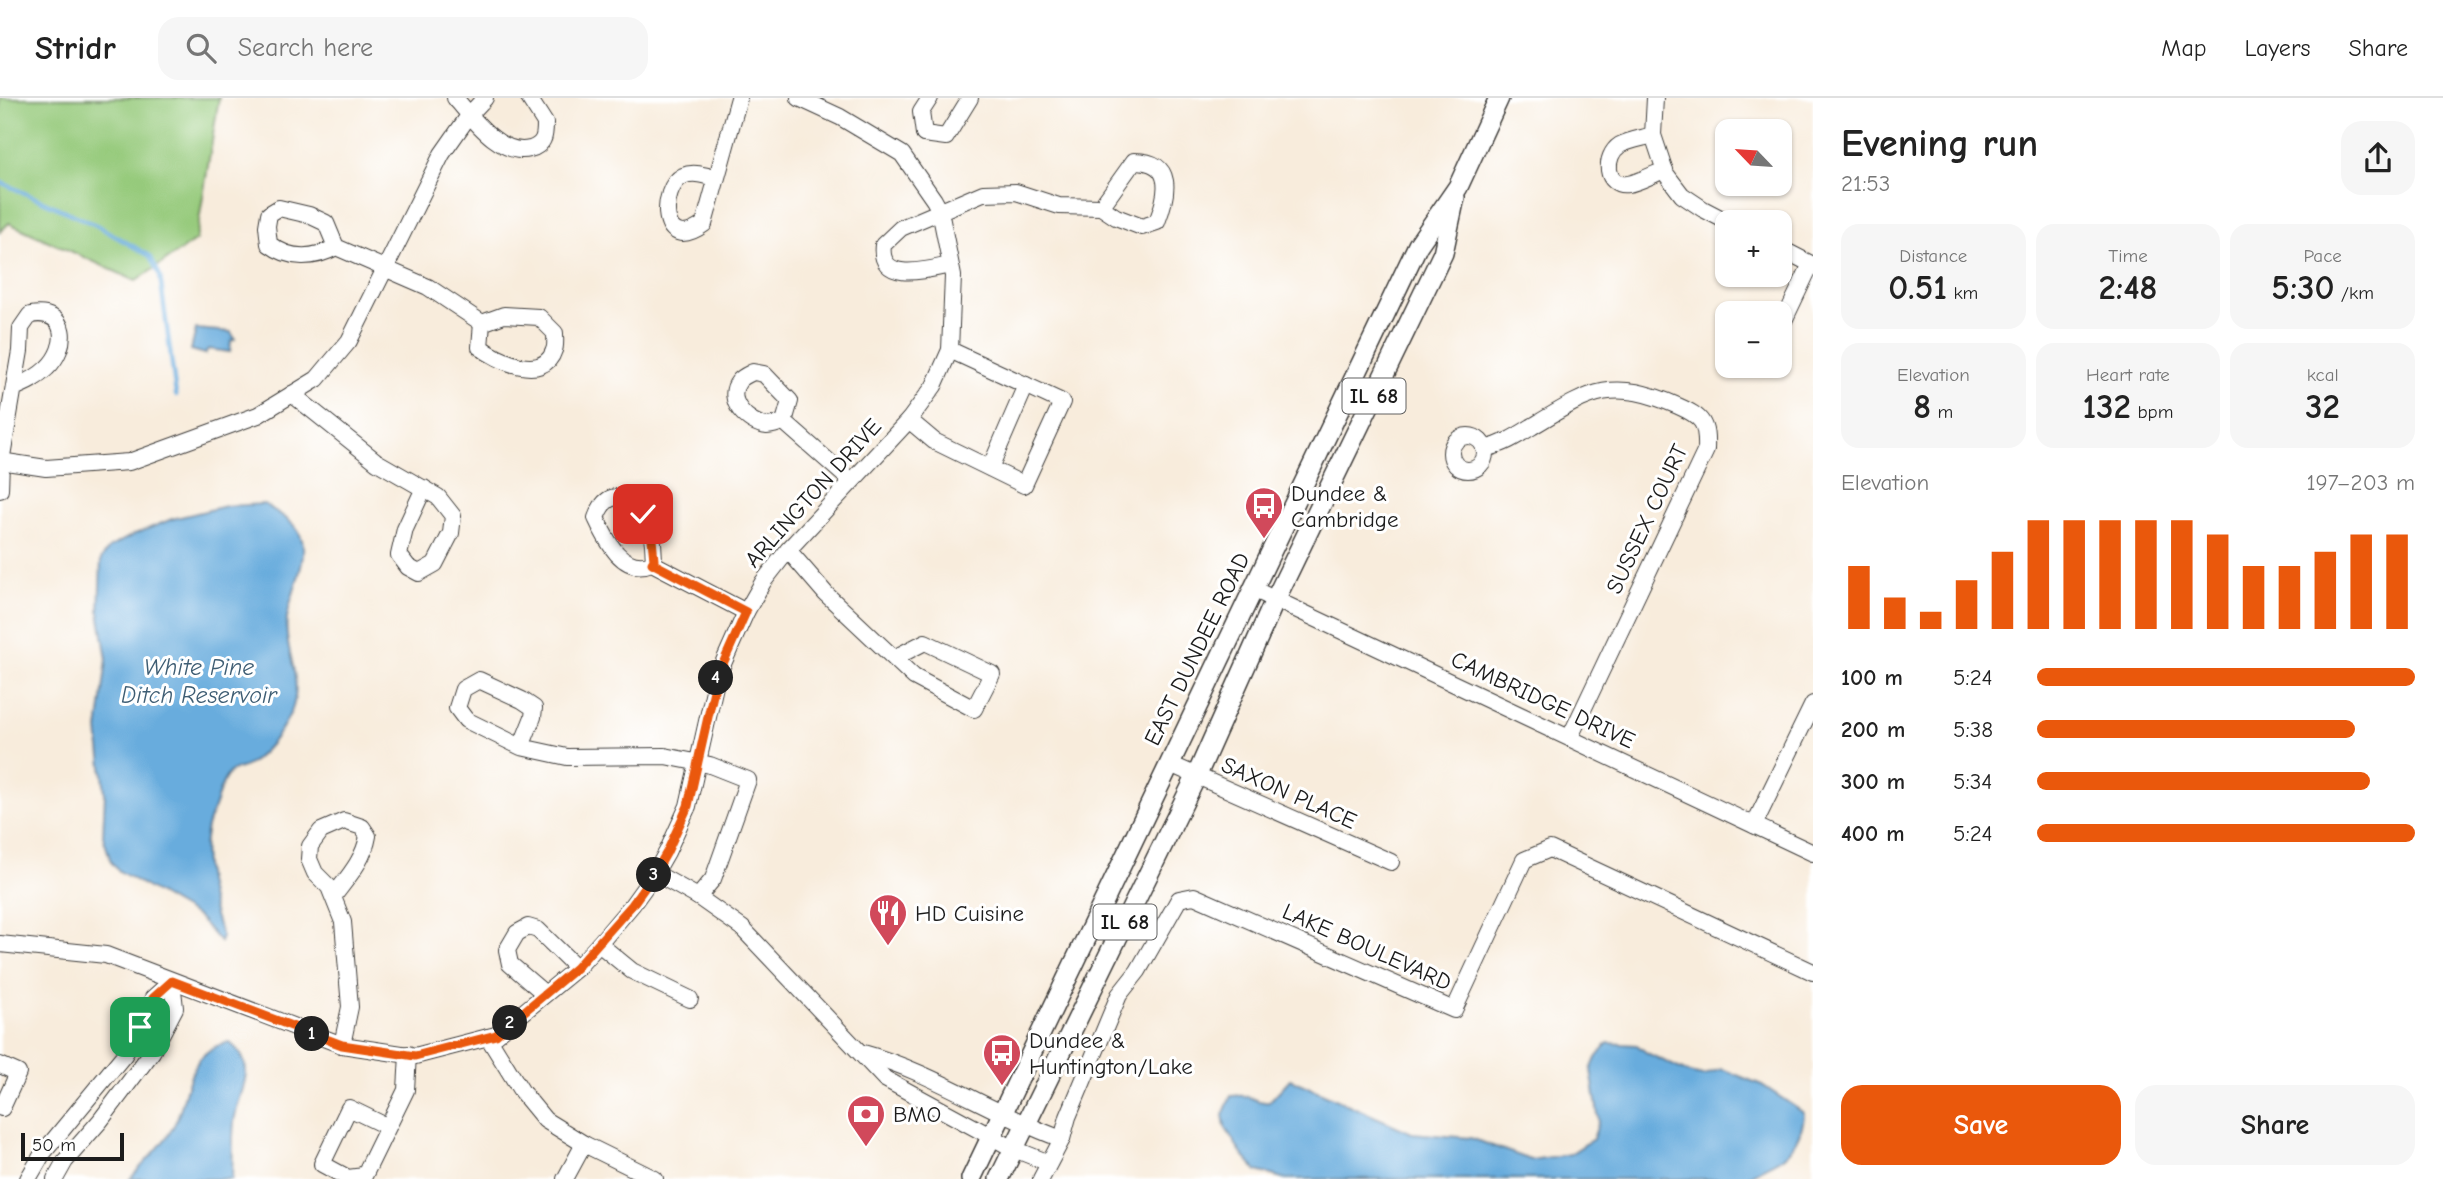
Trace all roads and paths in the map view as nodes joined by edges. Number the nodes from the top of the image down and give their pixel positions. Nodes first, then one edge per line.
1 (455, 98) edge
2 (485, 98) edge
3 (529, 98) edge
4 (739, 98) edge
5 (799, 98) edge
6 (930, 98) edge
7 (970, 98) edge
8 (1499, 98) edge
9 (1655, 98) edge
10 (470, 114) junction
11 (924, 134) junction
12 (1653, 135) junction
13 (902, 153) junction
14 (1665, 170) junction
15 (716, 178) dead end
16 (1458, 187) junction
17 (1101, 207) junction
18 (940, 211) junction
19 (1715, 215) edge
20 (336, 247) dead end
21 (1792, 254) edge
22 (950, 265) junction
23 (1812, 265) edge
24 (383, 269) junction
25 (1792, 305) edge
26 (482, 323) junction
27 (950, 350) junction
28 (1026, 385) junction
29 (14, 388) dead end
30 (292, 394) junction
31 (909, 419) junction
32 (784, 422) dead end
33 (1484, 449) dead end
34 (0, 461) edge
35 (990, 468) junction
36 (851, 481) junction
37 (424, 488) junction
38 (0, 490) edge
39 (788, 550) junction
40 (652, 563) dead end
41 (1253, 589) junction
42 (1275, 600) junction
43 (746, 612) junction
44 (894, 658) junction
45 (1813, 704) edge
46 (1570, 737) junction
47 (521, 747) junction
48 (699, 763) junction
49 (1170, 764) junction
50 (1196, 776) junction
51 (1754, 825) junction
52 (1813, 853) edge
53 (1391, 862) dead end
54 (655, 873) junction
55 (333, 897) junction
56 (698, 897) junction
57 (0, 944) edge
58 (599, 944) junction
59 (576, 968) junction
60 (1813, 972) edge
61 (172, 981) junction
62 (545, 994) junction
63 (690, 999) dead end
64 (488, 1037) junction
65 (342, 1045) junction
66 (408, 1054) junction
67 (863, 1054) junction
68 (0, 1065) edge
69 (0, 1107) edge
70 (1003, 1114) junction
71 (1024, 1126) junction
72 (388, 1128) junction
73 (992, 1137) junction
74 (1062, 1139) junction
75 (584, 1144) junction
76 (1014, 1149) junction
77 (1049, 1163) junction
78 (28, 1179) edge
79 (55, 1179) edge
80 (565, 1179) edge
81 (655, 1179) edge
82 (971, 1179) edge
83 (999, 1179) edge
84 (1041, 1179) edge

1 - 10 street
2 - 10 street
3 - 10 street
4 - 15 street
5 - 13 street, ARLINGTON DRIVE
6 - 11 street
7 - 11 street
8 - 16 main road, IL 68
9 - 12 street
10 - 24 street
11 - 13 street
12 - 14 street
12 - 14 street
13 - 18 street, ARLINGTON DRIVE
14 - 19 street
16 - 41 main road, EAST DUNDEE ROAD / IL 68
16 - 42 main road, IL 68
17 - 17 street
17 - 18 street
18 - 22 street, ARLINGTON DRIVE
18 - 22 street
20 - 24 street
21 - 23 street
22 - 27 street, ARLINGTON DRIVE
23 - 25 street
24 - 26 street
24 - 30 street
26 - 26 street
27 - 28 street
27 - 31 street, ARLINGTON DRIVE
28 - 35 street
28 - 35 street
29 - 34 street
30 - 34 street
30 - 37 street
31 - 35 street
31 - 36 street, ARLINGTON DRIVE
32 - 36 street
33 - 46 street, SUSSEX COURT
34 - 38 street
36 - 39 street, ARLINGTON DRIVE
37 - 37 street
39 - 43 street, ARLINGTON DRIVE
39 - 44 street
40 - 43 street
41 - 42 street, CAMBRIDGE DRIVE
41 - 49 main road, EAST DUNDEE ROAD / IL 68
42 - 46 street, CAMBRIDGE DRIVE
42 - 50 main road, IL 68
43 - 48 street, ARLINGTON DRIVE
44 - 44 street
45 - 51 street
46 - 51 street, CAMBRIDGE DRIVE
47 - 47 street
47 - 48 street
48 - 54 street, ARLINGTON DRIVE
48 - 56 street
49 - 50 street, SAXON PLACE
49 - 70 main road, EAST DUNDEE ROAD / IL 68
50 - 53 street, SAXON PLACE
50 - 71 main road, IL 68
51 - 52 street, CAMBRIDGE DRIVE
54 - 56 street
54 - 58 street, ARLINGTON DRIVE
55 - 55 street
55 - 65 street
56 - 67 street
57 - 61 street, ARLINGTON DRIVE
58 - 59 street, ARLINGTON DRIVE
58 - 63 street
59 - 62 street, ARLINGTON DRIVE
59 - 62 street
60 - 74 street, LAKE BOULEVARD
61 - 65 street, ARLINGTON DRIVE
61 - 78 street
61 - 79 street
62 - 64 street, ARLINGTON DRIVE
64 - 66 street, ARLINGTON DRIVE
64 - 75 street
65 - 66 street, ARLINGTON DRIVE
66 - 72 street
67 - 70 street
67 - 73 street
68 - 69 street
70 - 71 street
70 - 73 main road, EAST DUNDEE ROAD / IL 68
71 - 74 street
71 - 76 main road, IL 68
72 - 72 street
73 - 76 street
73 - 82 main road, EAST DUNDEE ROAD / IL 68
74 - 77 street, LAKE BOULEVARD
75 - 80 street
75 - 81 street
76 - 77 street
76 - 83 main road, IL 68
77 - 84 street, LAKE BOULEVARD

